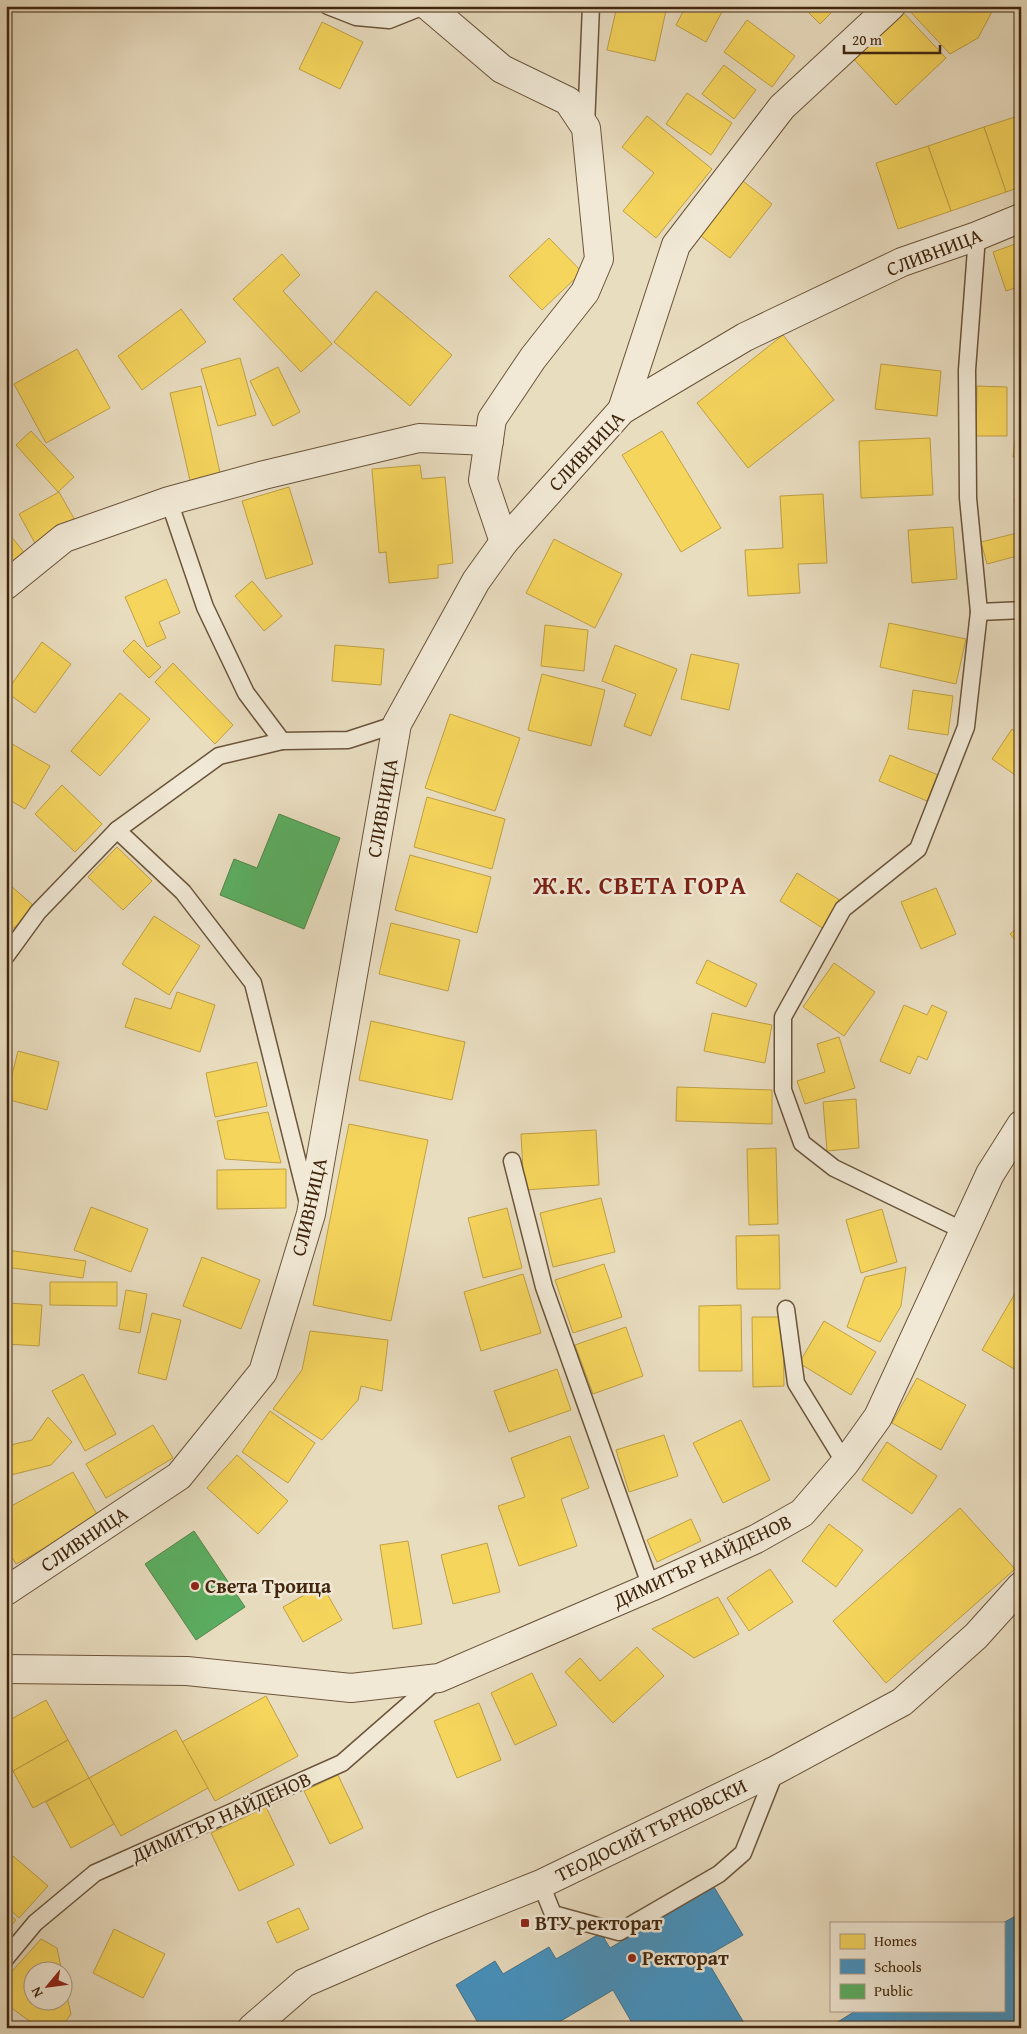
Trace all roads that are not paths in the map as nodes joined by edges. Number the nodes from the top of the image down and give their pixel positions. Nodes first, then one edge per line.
1 (328, 6) edge
2 (424, 6) edge
3 (428, 6) edge
4 (590, 6) edge
5 (891, 6) edge
6 (586, 128) junction
7 (1021, 218) edge
8 (977, 236) junction
9 (622, 410) junction
10 (489, 441) junction
11 (169, 501) junction
12 (504, 542) junction
13 (6, 585) edge
14 (1021, 610) edge
15 (979, 612) junction
16 (397, 724) junction
17 (282, 741) junction
18 (117, 830) junction
19 (6, 956) edge
20 (1021, 1125) edge
21 (512, 1161) dead end
22 (311, 1214) junction
23 (964, 1231) junction
24 (786, 1309) dead end
25 (845, 1463) junction
26 (1021, 1586) edge
27 (651, 1587) junction
28 (6, 1591) edge
29 (6, 1668) edge
30 (439, 1678) junction
31 (776, 1770) junction
32 (541, 1884) junction
33 (6, 1958) edge
34 (252, 2028) edge

1 - 2 lane
3 - 6 street
4 - 6 lane
5 - 9 street
6 - 10 street
7 - 8 street, СЛИВНИЦА
8 - 9 street, СЛИВНИЦА
8 - 15 lane
9 - 12 street, СЛИВНИЦА
10 - 11 street
10 - 12 street
11 - 13 street
11 - 17 lane
12 - 16 street, СЛИВНИЦА
14 - 15 lane
15 - 23 lane
16 - 17 lane
16 - 22 street, СЛИВНИЦА
17 - 18 lane
18 - 19 lane
18 - 22 lane
20 - 23 street, ДИМИТЪР НАЙДЕНОВ
21 - 27 lane
22 - 28 street, СЛИВНИЦА
23 - 25 street, ДИМИТЪР НАЙДЕНОВ
24 - 25 lane
25 - 27 street, ДИМИТЪР НАЙДЕНОВ
26 - 31 street, ТЕОДОСИЙ ТЪРНОВСКИ
27 - 30 street, ДИМИТЪР НАЙДЕНОВ
29 - 30 street, ДИМИТЪР НАЙДЕНОВ
30 - 33 lane, ДИМИТЪР НАЙДЕНОВ
31 - 32 street, ТЕОДОСИЙ ТЪРНОВСКИ
31 - 32 lane
32 - 34 street, ТЕОДОСИЙ ТЪРНОВСКИ

